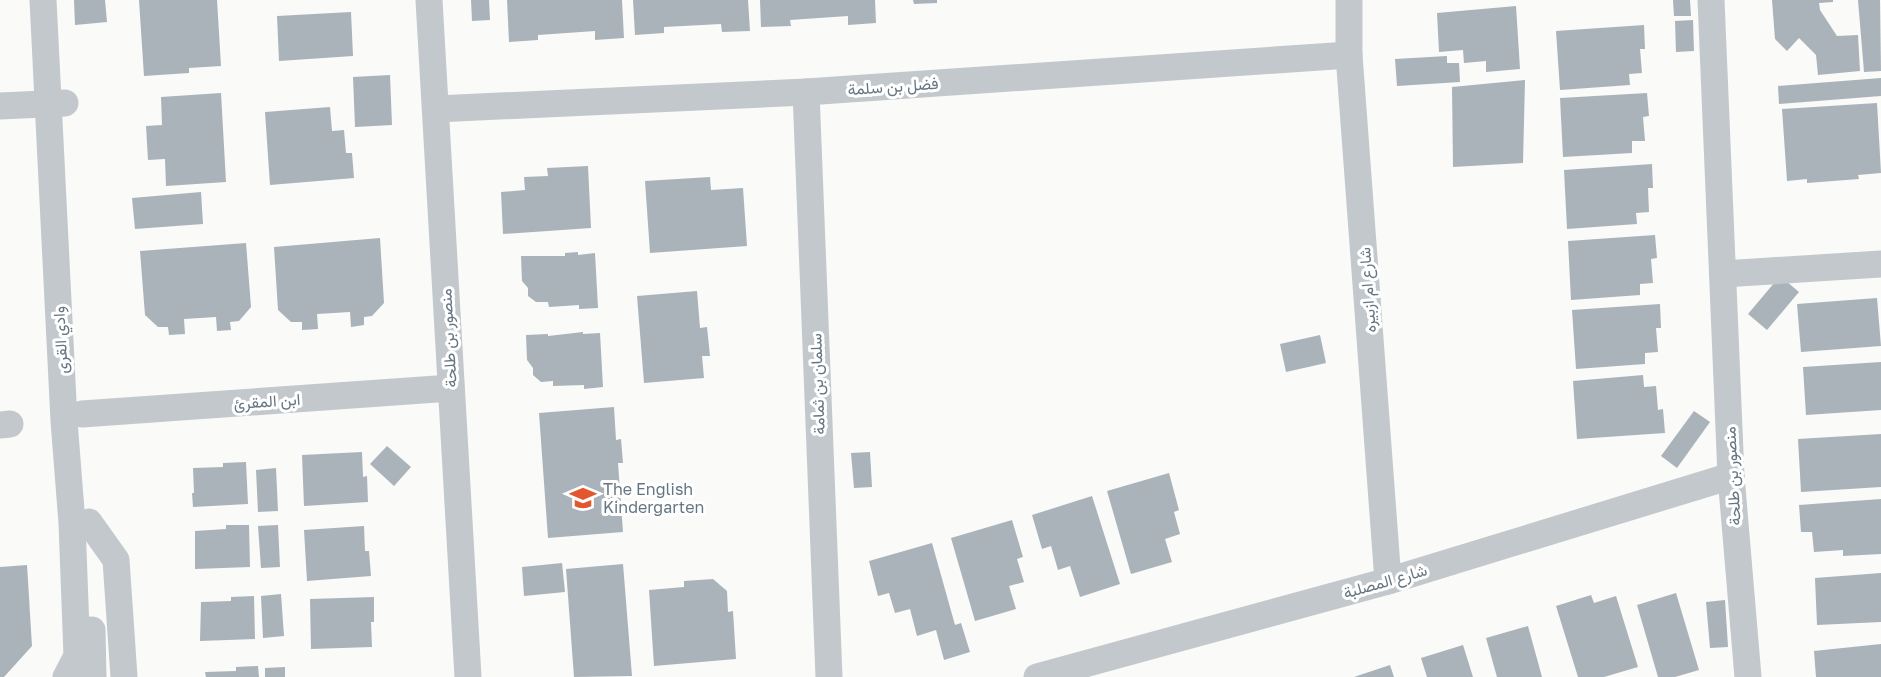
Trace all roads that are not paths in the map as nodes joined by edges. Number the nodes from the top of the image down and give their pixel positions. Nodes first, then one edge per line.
1 (43, 0) edge
2 (59, 0) edge
3 (429, 0) edge
4 (1349, 0) edge
5 (1711, 0) edge
6 (1349, 54) junction
7 (806, 92) junction
8 (57, 103) junction
9 (0, 106) edge
10 (436, 109) junction
11 (1881, 264) edge
12 (1723, 274) junction
13 (451, 388) junction
14 (82, 414) junction
15 (1731, 476) junction
16 (89, 522) junction
17 (1388, 581) junction
18 (66, 677) edge
19 (93, 677) edge
20 (124, 677) edge
21 (468, 677) edge
22 (829, 677) edge
23 (1037, 677) edge
24 (1748, 677) edge

1 - 8 street, وادي القرى
2 - 8 street, وادي القرى
3 - 10 street, منصور بن طلحة
4 - 6 street, شارع ام ازبيره
5 - 12 street, منصور بن طلحة
6 - 7 street, فضل بن سلمة
6 - 17 street, شارع ام ازبيره
7 - 10 street, فضل بن سلمة
7 - 22 street, سلمان بن ثمامة
8 - 9 street
8 - 14 street, وادي القرى
8 - 18 street, وادي القرى
10 - 13 street, منصور بن طلحة
11 - 12 street
12 - 15 street, منصور بن طلحة
13 - 14 street, ابن المقرئ
13 - 21 street, منصور بن طلحة
14 - 16 street, وادي القرى
15 - 17 street, شارع المصلبة
15 - 24 street, منصور بن طلحة
16 - 19 street, وادي القرى
16 - 20 street
17 - 23 street, شارع المصلبة

